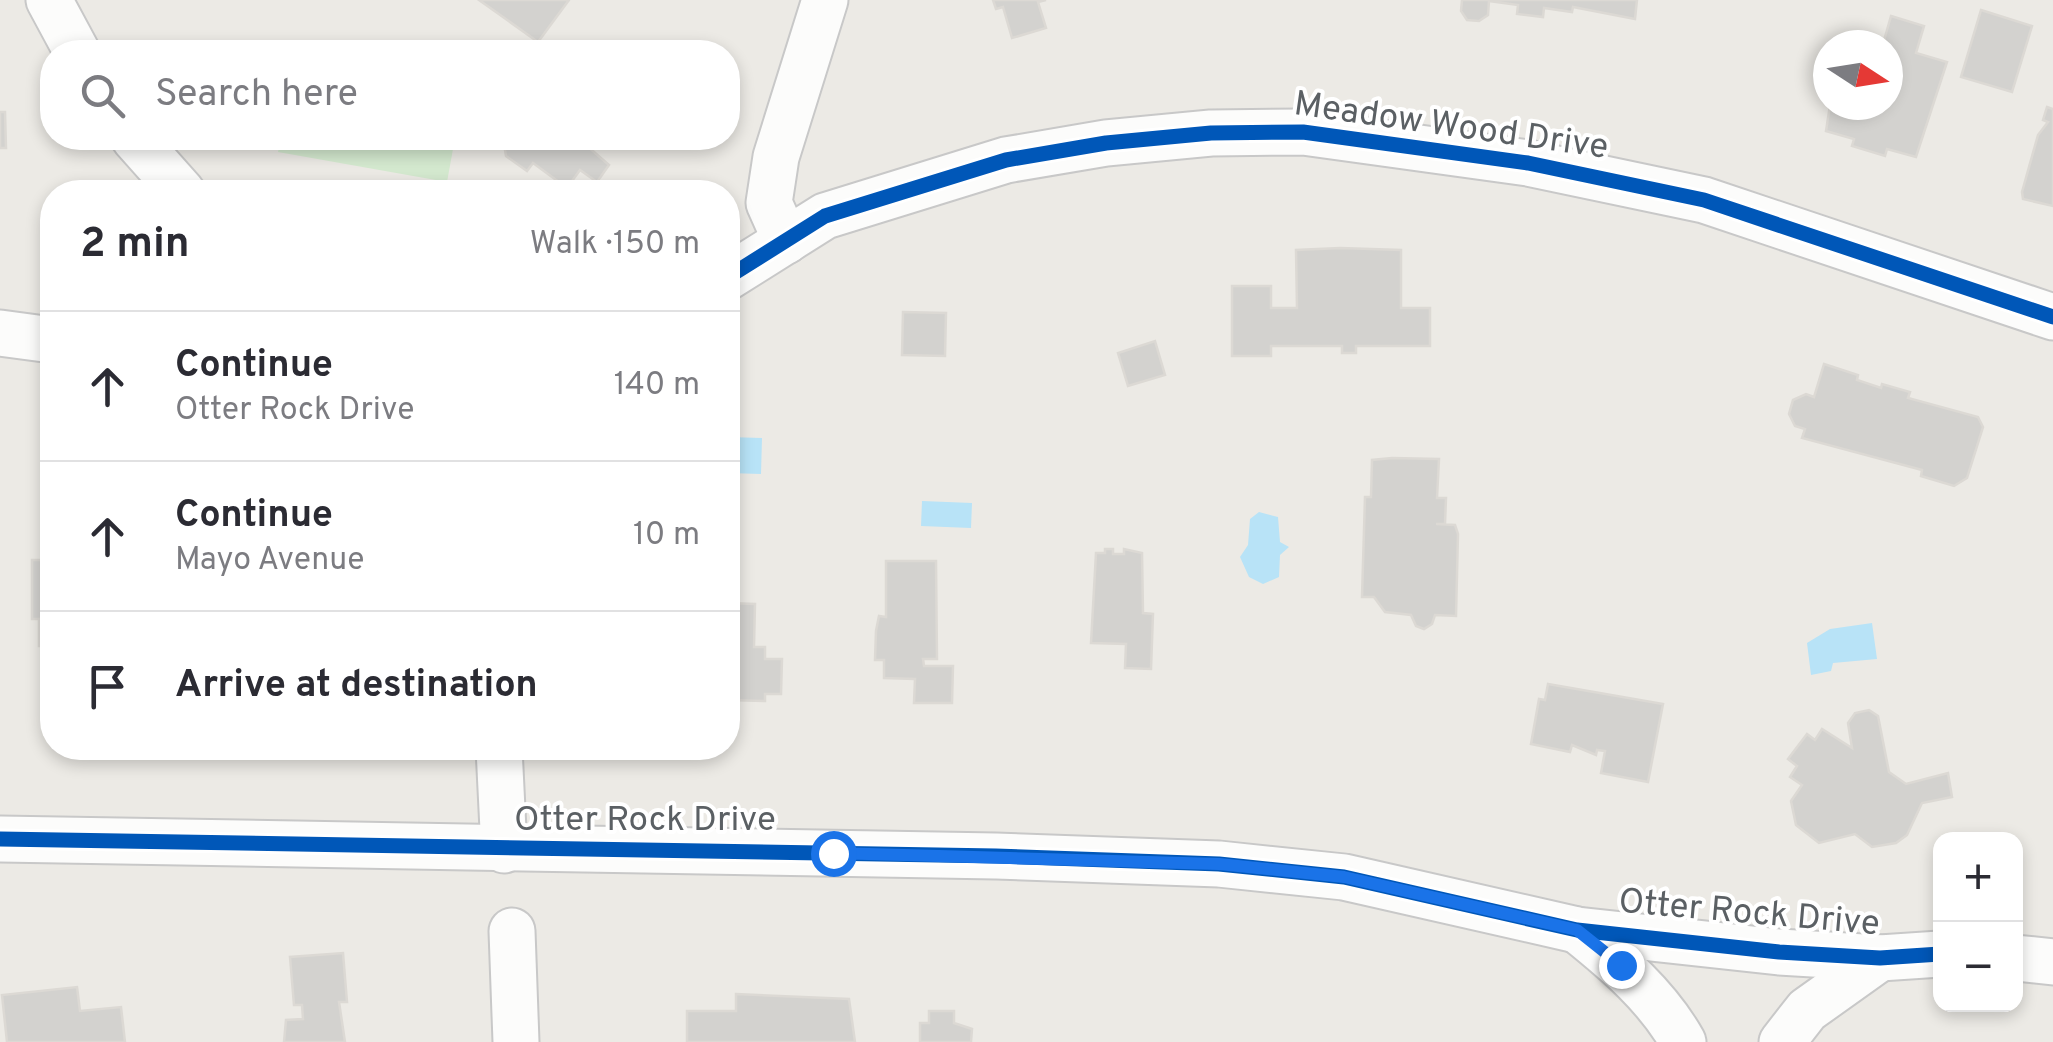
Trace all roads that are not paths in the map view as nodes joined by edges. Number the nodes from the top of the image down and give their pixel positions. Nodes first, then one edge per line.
1 (49, 0) edge
2 (824, 0) edge
3 (71, 40) edge
4 (145, 150) edge
5 (171, 180) edge
6 (786, 240) junction
7 (740, 269) edge
8 (2053, 317) edge
9 (0, 333) edge
10 (40, 338) edge
11 (500, 760) edge
12 (0, 839) edge
13 (504, 850) junction
14 (1577, 930) junction
15 (512, 931) dead end
16 (1933, 954) edge
17 (1880, 958) junction
18 (2023, 959) edge
19 (2053, 962) edge
20 (516, 1042) edge
21 (1683, 1042) edge
22 (1782, 1042) edge

1 - 3 street
2 - 6 street
4 - 5 street
6 - 7 street, Meadow Wood Drive
6 - 8 street, Meadow Wood Drive
9 - 10 street
11 - 13 street
12 - 13 street, Otter Rock Drive
13 - 14 street, Otter Rock Drive
14 - 17 street, Otter Rock Drive
14 - 21 street
15 - 20 street
16 - 17 street, Otter Rock Drive
17 - 22 street
18 - 19 street

